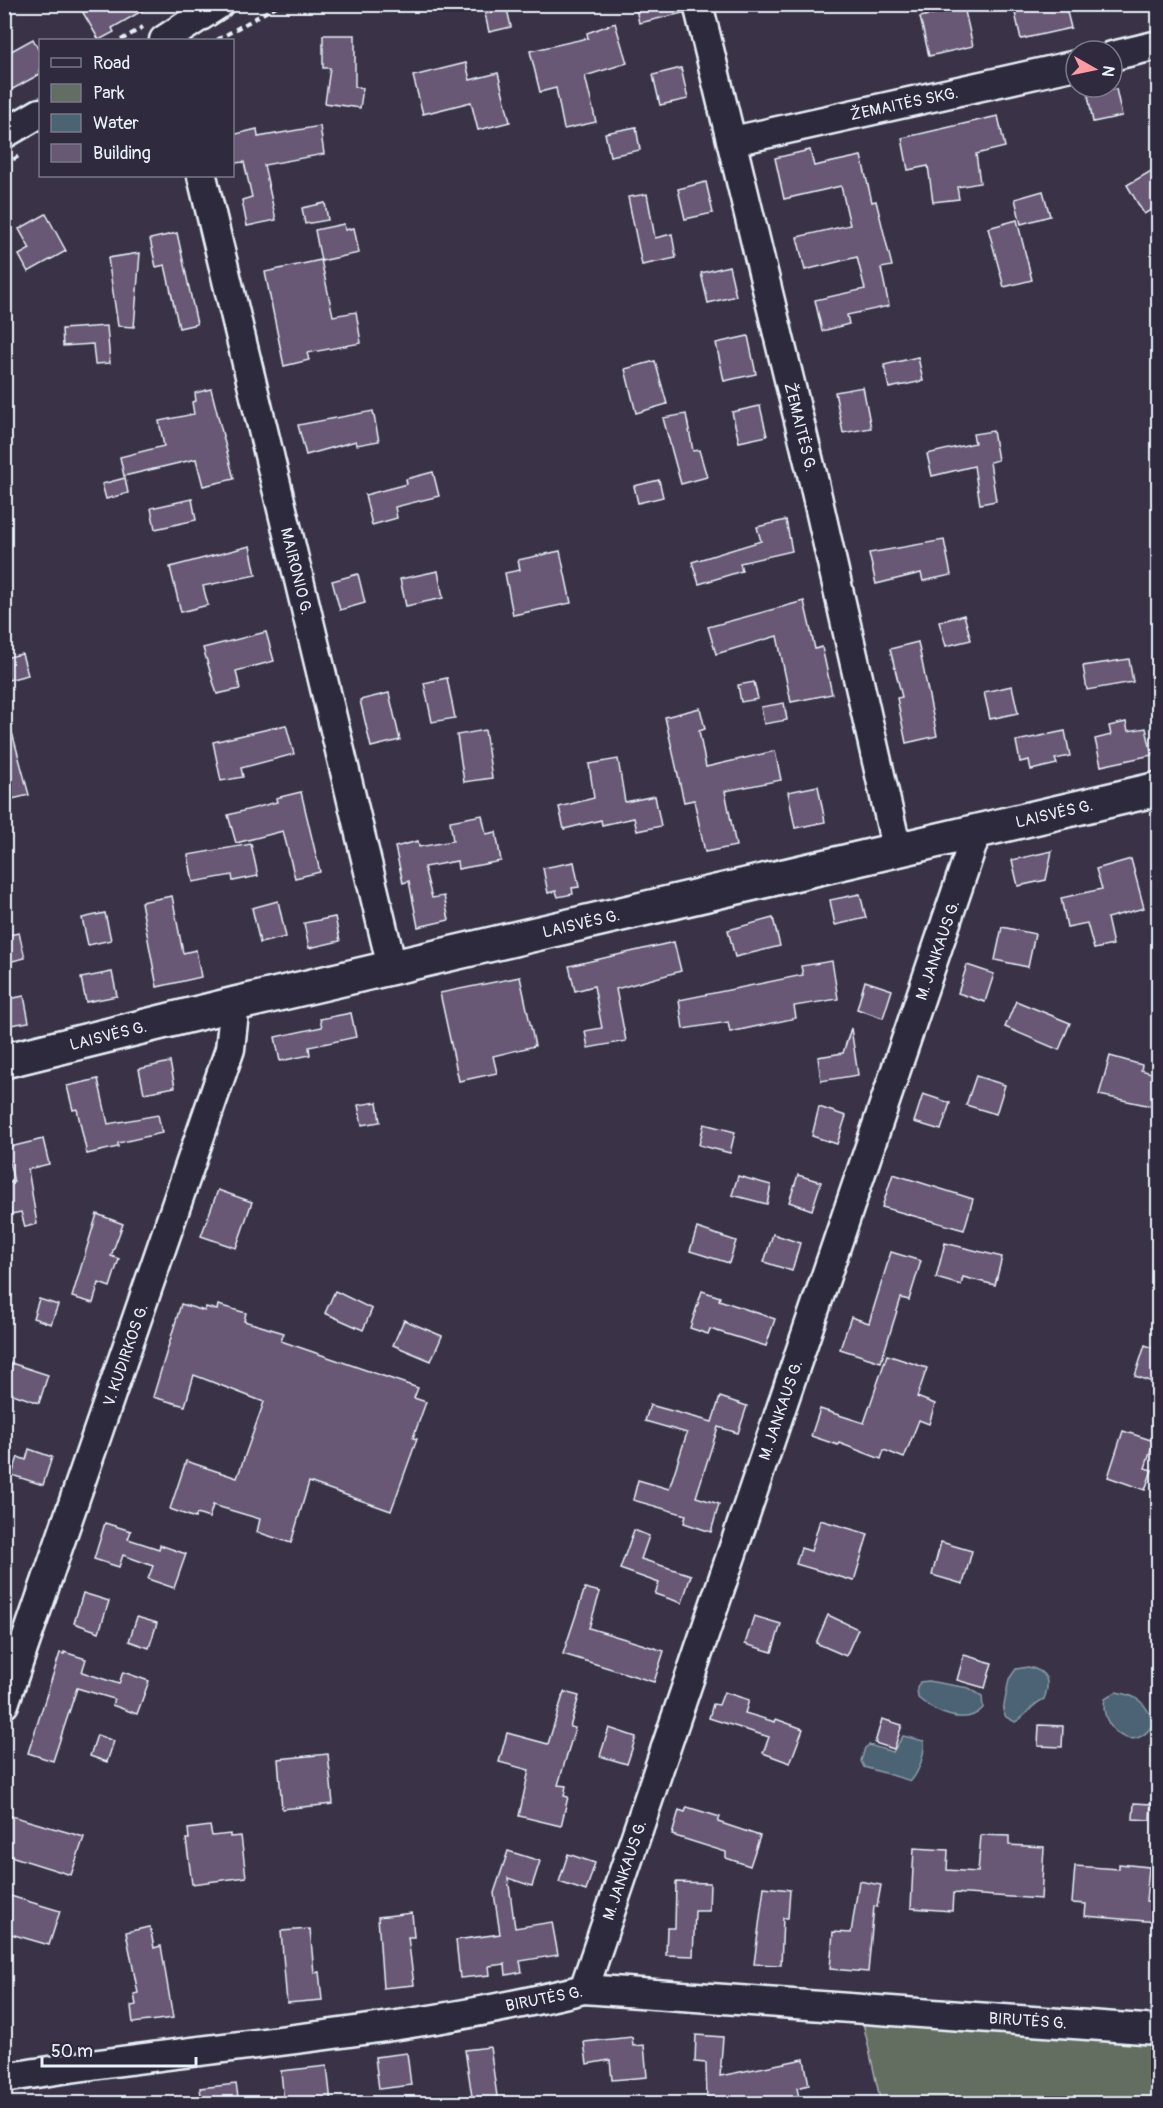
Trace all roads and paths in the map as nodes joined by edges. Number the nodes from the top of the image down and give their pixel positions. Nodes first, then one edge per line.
1 (219, 4) edge
2 (280, 4) edge
3 (698, 4) edge
4 (168, 39) edge
5 (219, 39) edge
6 (1158, 45) edge
7 (1124, 53) edge
8 (1064, 68) edge
9 (39, 114) edge
10 (4, 135) edge
11 (733, 141) junction
12 (202, 177) edge
13 (1158, 793) edge
14 (977, 831) junction
15 (897, 850) junction
16 (392, 967) junction
17 (235, 1004) junction
18 (4, 1061) edge
19 (17, 1629) edge
20 (4, 1704) edge
21 (584, 1989) junction
22 (1158, 2030) edge
23 (4, 2078) edge

1 - 4 street
2 - 5 path
3 - 11 street, ŽEMAITĖS G.
6 - 7 street
8 - 11 street, ŽEMAITĖS SKG.
9 - 10 street
11 - 15 street, ŽEMAITĖS G.
12 - 16 street, MAIRONIO G.
13 - 14 main road, LAISVĖS G.
14 - 15 main road, LAISVĖS G.
14 - 21 street, M. JANKAUS G.
15 - 16 main road, LAISVĖS G.
16 - 17 main road, LAISVĖS G.
17 - 18 main road, LAISVĖS G.
17 - 19 street, V. KUDIRKOS G.
19 - 20 street, V. KUDIRKOS G.
21 - 22 street, BIRUTĖS G.
21 - 23 street, BIRUTĖS G.

